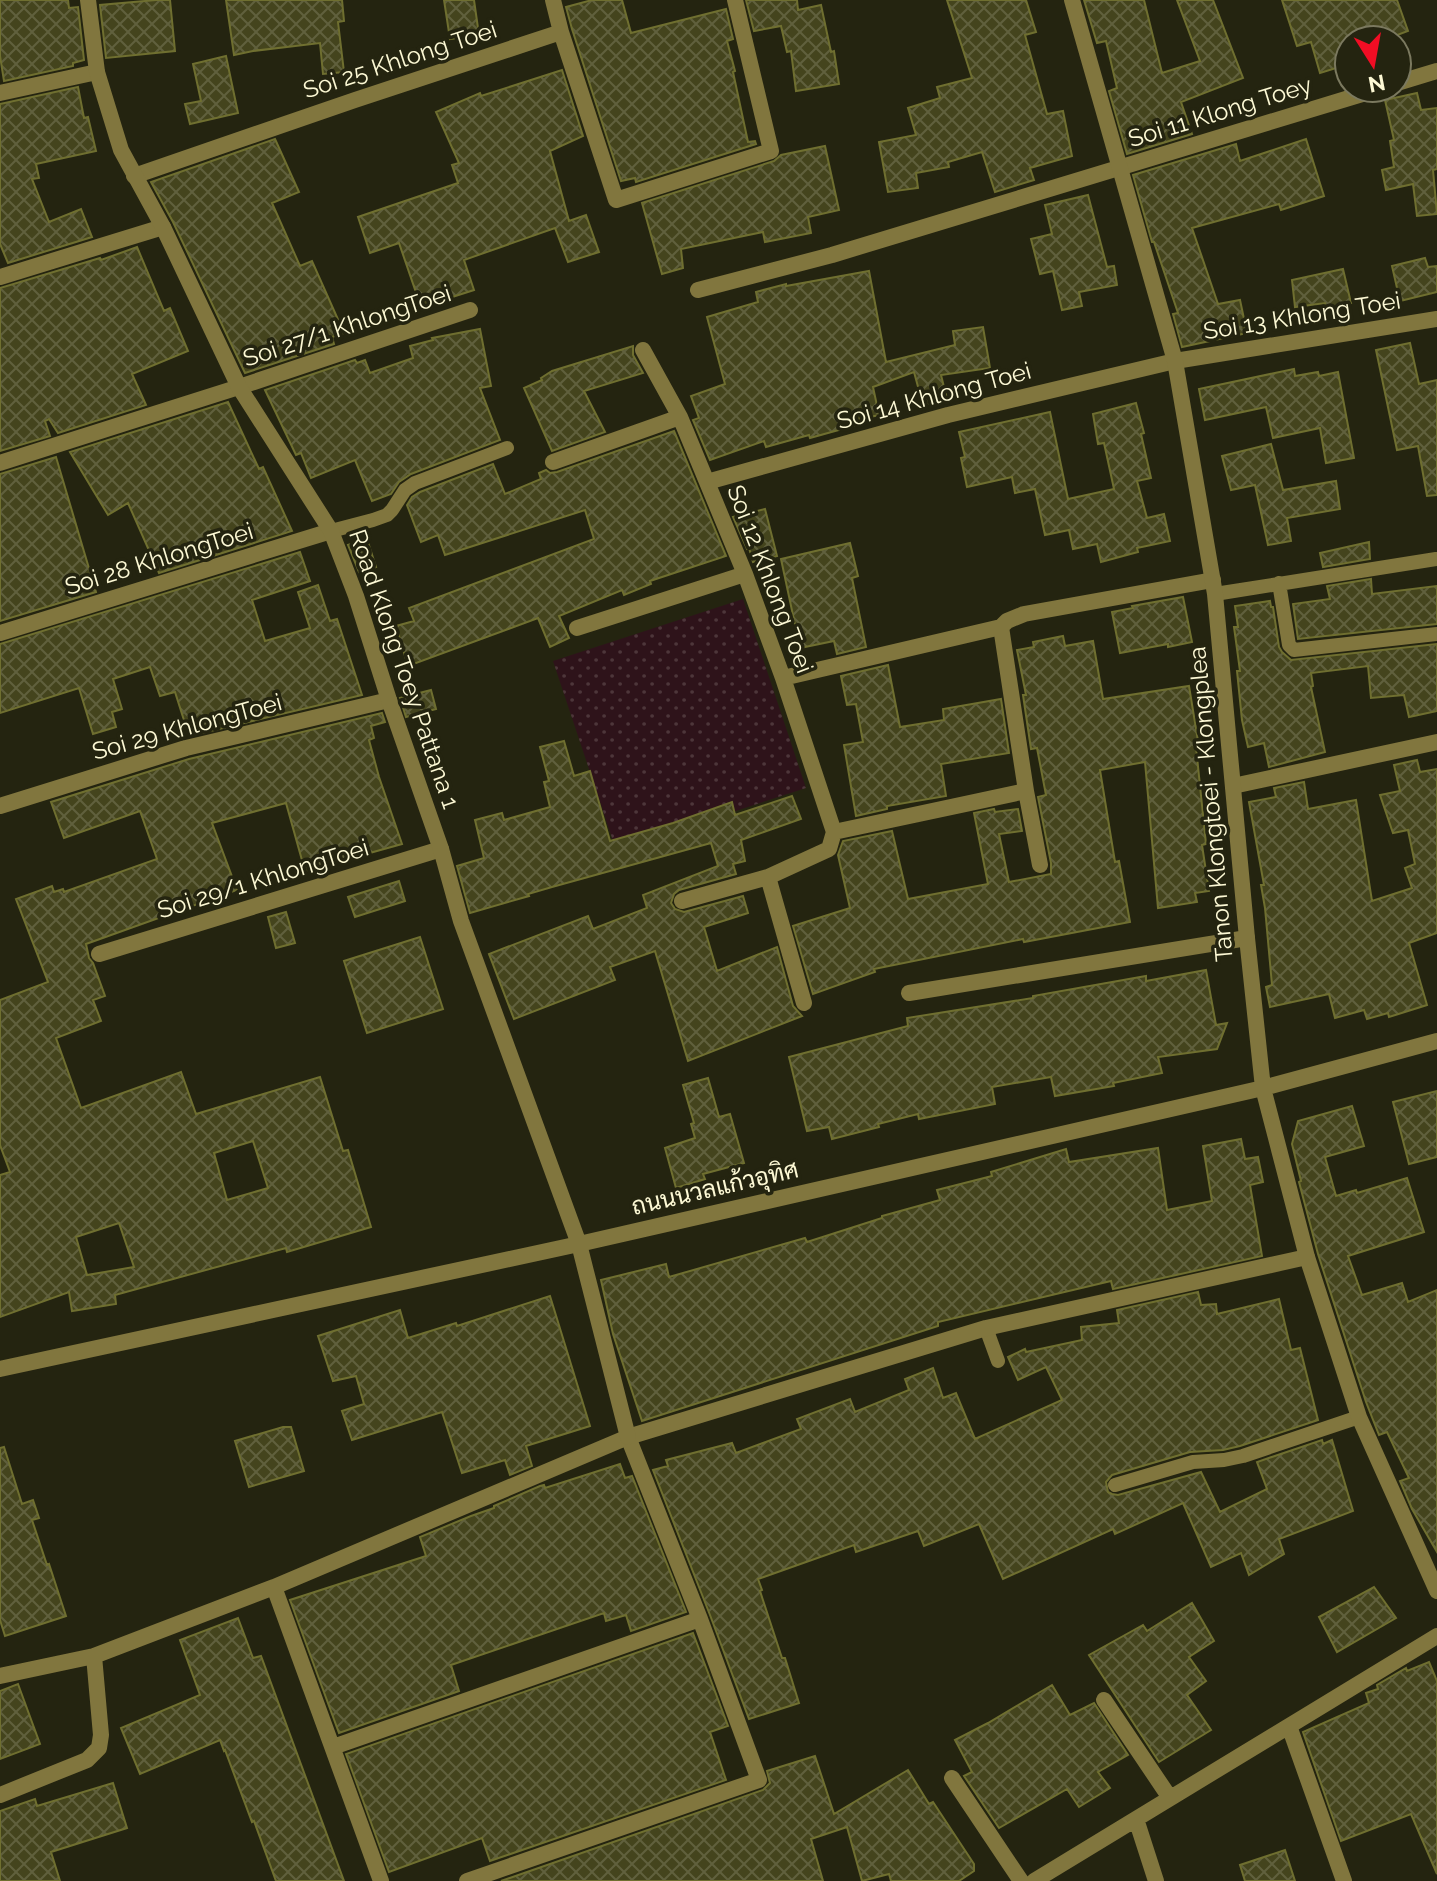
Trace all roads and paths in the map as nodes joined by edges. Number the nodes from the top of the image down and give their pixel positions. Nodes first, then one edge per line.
1 (88, 0) edge
2 (553, 0) edge
3 (735, 0) edge
4 (1072, 0) edge
5 (561, 32) junction
6 (1437, 71) edge
7 (97, 72) junction
8 (1413, 78) edge
9 (0, 93) edge
10 (1333, 103) edge
11 (1119, 168) junction
12 (134, 176) junction
13 (163, 227) junction
14 (0, 277) edge
15 (698, 290) dead end
16 (470, 310) dead end
17 (1437, 319) edge
18 (643, 350) dead end
19 (1175, 361) junction
20 (239, 387) junction
21 (680, 417) junction
22 (507, 448) dead end
23 (553, 462) dead end
24 (0, 463) edge
25 (707, 482) junction
26 (331, 531) junction
27 (1436, 559) edge
28 (745, 574) junction
29 (1279, 583) junction
30 (1214, 587) junction
31 (1001, 627) junction
32 (577, 628) dead end
33 (0, 633) edge
34 (1437, 634) edge
35 (783, 678) junction
36 (389, 700) junction
37 (1437, 742) edge
38 (1233, 786) junction
39 (1026, 791) junction
40 (0, 806) edge
41 (834, 832) junction
42 (441, 849) junction
43 (1040, 865) dead end
44 (768, 877) junction
45 (682, 901) dead end
46 (1247, 938) junction
47 (99, 954) dead end
48 (909, 993) dead end
49 (804, 1003) dead end
50 (1437, 1041) edge
51 (1263, 1088) junction
52 (579, 1244) junction
53 (1307, 1257) junction
54 (986, 1328) junction
55 (998, 1361) dead end
56 (0, 1369) edge
57 (1359, 1417) junction
58 (628, 1437) junction
59 (1115, 1485) dead end
60 (274, 1587) junction
61 (1437, 1591) edge
62 (700, 1619) junction
63 (1437, 1636) edge
64 (94, 1656) junction
65 (1, 1673) edge
66 (1104, 1700) dead end
67 (1289, 1726) junction
68 (333, 1747) junction
69 (952, 1778) dead end
70 (0, 1795) edge
71 (1170, 1798) junction
72 (1136, 1819) junction
73 (381, 1881) edge
74 (467, 1881) edge
75 (1021, 1881) edge
76 (1034, 1881) edge
77 (1156, 1881) edge
78 (1344, 1881) edge

1 - 7 street, Road Klong Toey Pattana 1
2 - 5 street
3 - 5 street
4 - 11 street, Tanon Klongtoei - Klongplea
5 - 12 street, Soi 25 Khlong Toei
6 - 8 street
7 - 9 street
7 - 12 street, Road Klong Toey Pattana 1
10 - 11 street, Soi 11 Klong Toey
11 - 15 street
11 - 19 street, Tanon Klongtoei - Klongplea
12 - 13 street, Road Klong Toey Pattana 1
13 - 14 street
13 - 20 street, Road Klong Toey Pattana 1
16 - 20 street, Soi 27/1 KhlongToei
17 - 19 street, Soi 13 Khlong Toei
18 - 21 street, Soi 12 Khlong Toei
19 - 25 street, Soi 14 Khlong Toei
19 - 30 street, Tanon Klongtoei - Klongplea
20 - 24 street, Soi 27/1 KhlongToei
20 - 26 street, Road Klong Toey Pattana 1
21 - 23 street
21 - 25 street, Soi 12 Khlong Toei
22 - 26 lane
25 - 28 street, Soi 12 Khlong Toei
26 - 33 street, Soi 28 KhlongToei
26 - 36 street, Road Klong Toey Pattana 1
27 - 29 lane
28 - 32 street
28 - 35 street, Soi 12 Khlong Toei
29 - 30 lane
29 - 34 lane
30 - 31 street
30 - 38 street, Tanon Klongtoei - Klongplea
31 - 35 street
31 - 39 street
35 - 41 street, Soi 12 Khlong Toei
36 - 40 street, Soi 29 KhlongToei
36 - 42 street, Road Klong Toey Pattana 1
37 - 38 street
38 - 46 street, Tanon Klongtoei - Klongplea
39 - 41 street
39 - 43 street
41 - 44 street
42 - 47 street, Soi 29/1 KhlongToei
42 - 52 street, Road Klong Toey Pattana 1
44 - 45 street
44 - 49 street
46 - 48 street
46 - 51 street, Tanon Klongtoei - Klongplea
50 - 51 street, ถนนนวลแก้วอุทิศ
51 - 52 street, ถนนนวลแก้วอุทิศ
51 - 53 street, Tanon Klongtoei - Klongplea
52 - 56 street, ถนนนวลแก้วอุทิศ
52 - 58 street, Road Klong Toey Pattana 1
53 - 54 street
53 - 57 street, Tanon Klongtoei - Klongplea
54 - 55 lane
54 - 58 street
57 - 59 lane
57 - 61 street, Tanon Klongtoei - Klongplea
58 - 60 street
58 - 62 street, Road Klong Toey Pattana 1
60 - 64 street
60 - 68 street
62 - 68 street
62 - 74 street, Road Klong Toey Pattana 1
63 - 67 street
64 - 65 street
64 - 70 street
66 - 71 street
67 - 71 street
67 - 78 street
68 - 73 street
69 - 75 street
71 - 72 street
72 - 76 street
72 - 77 street

